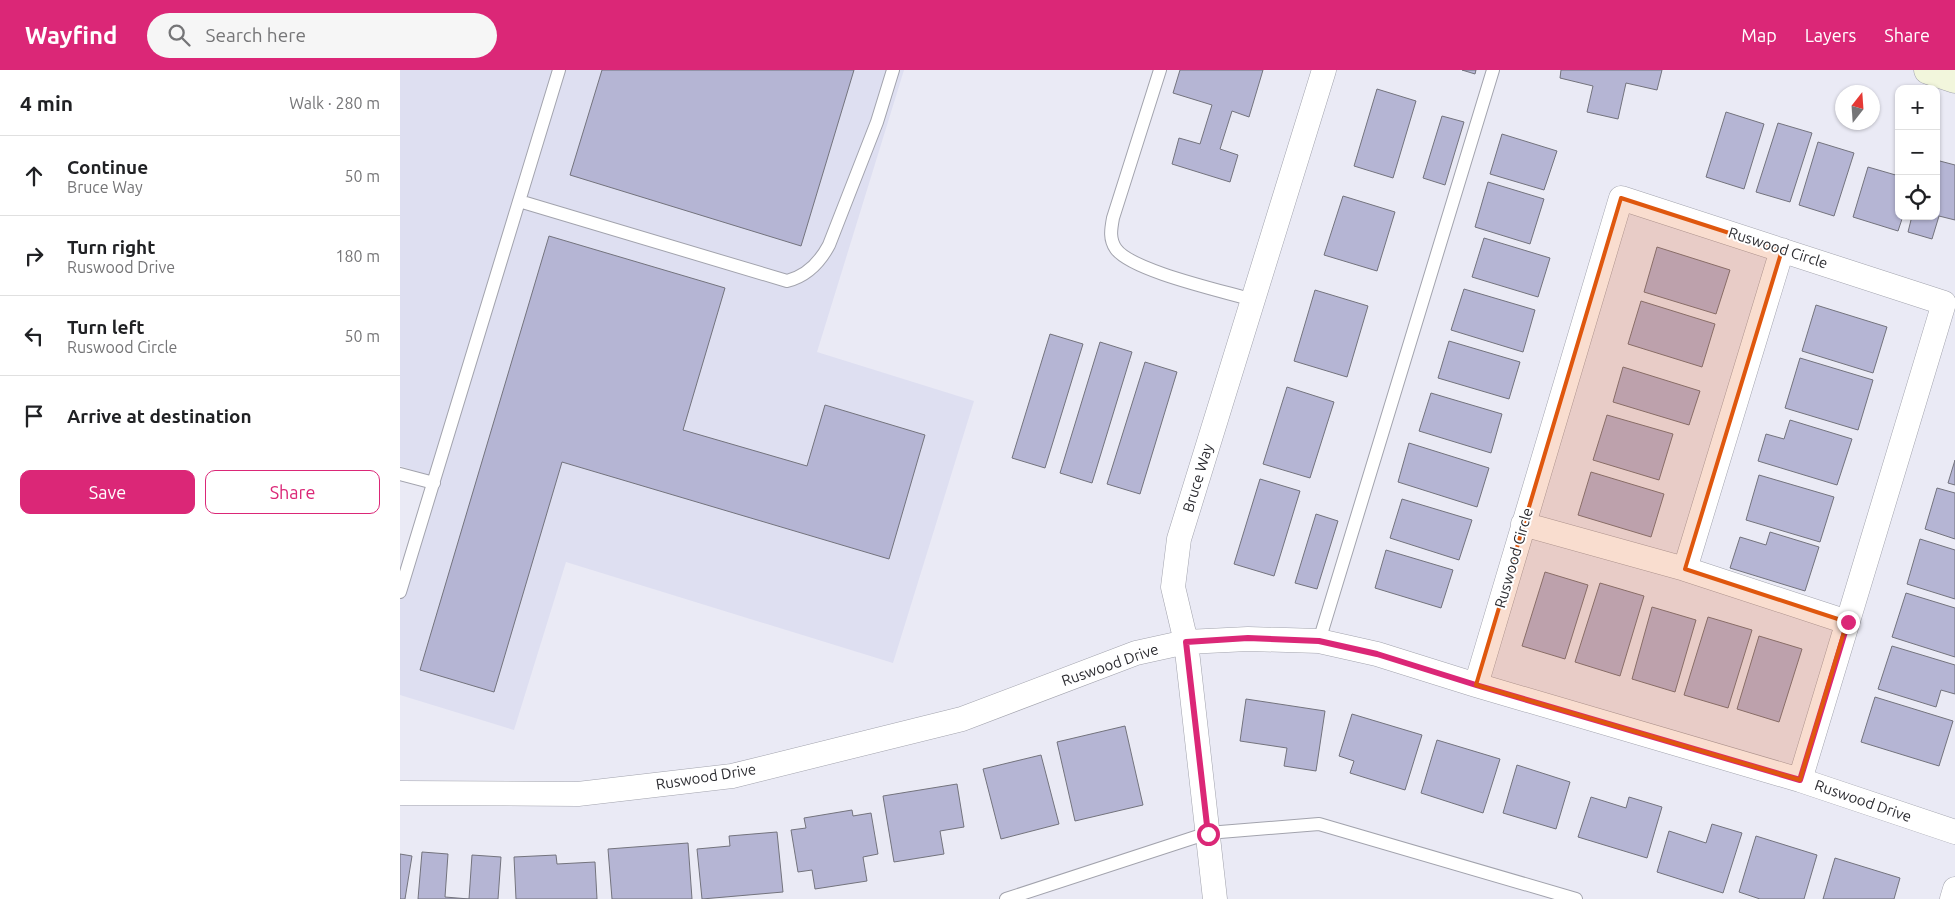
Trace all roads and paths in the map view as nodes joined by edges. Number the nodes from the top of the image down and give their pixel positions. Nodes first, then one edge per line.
1 (559, 70) edge
2 (893, 70) edge
3 (1160, 70) edge
4 (1324, 70) edge
5 (1493, 70) edge
6 (1928, 70) edge
7 (1955, 79) edge
8 (519, 201) junction
9 (1782, 250) junction
10 (1253, 300) junction
11 (400, 474) edge
12 (434, 483) junction
13 (1524, 524) junction
14 (1685, 569) junction
15 (400, 592) edge
16 (1848, 622) junction
17 (1319, 641) junction
18 (1186, 642) junction
19 (1476, 685) junction
20 (1800, 780) junction
21 (400, 793) edge
22 (1955, 832) edge
23 (1208, 834) junction
24 (1955, 889) edge
25 (1006, 899) edge
26 (1215, 899) edge
27 (1576, 899) edge
28 (1952, 899) edge

1 - 8 lane
2 - 8 lane
3 - 10 lane
4 - 10 street, Bruce Way
5 - 17 lane
6 - 7 main road
8 - 12 lane
9 - 13 street, Ruswood Circle
9 - 14 street
9 - 16 street, Ruswood Circle
10 - 18 street, Bruce Way
11 - 12 lane
12 - 15 lane
13 - 14 street
13 - 19 street, Ruswood Circle
14 - 16 street
16 - 20 street, Ruswood Circle
17 - 18 street, Ruswood Drive
17 - 19 street, Ruswood Drive
18 - 21 street, Ruswood Drive
18 - 23 street, Bruce Way
19 - 20 street, Ruswood Drive
20 - 22 street, Ruswood Drive
23 - 25 lane
23 - 26 street, Bruce Way
23 - 27 lane
24 - 28 street

